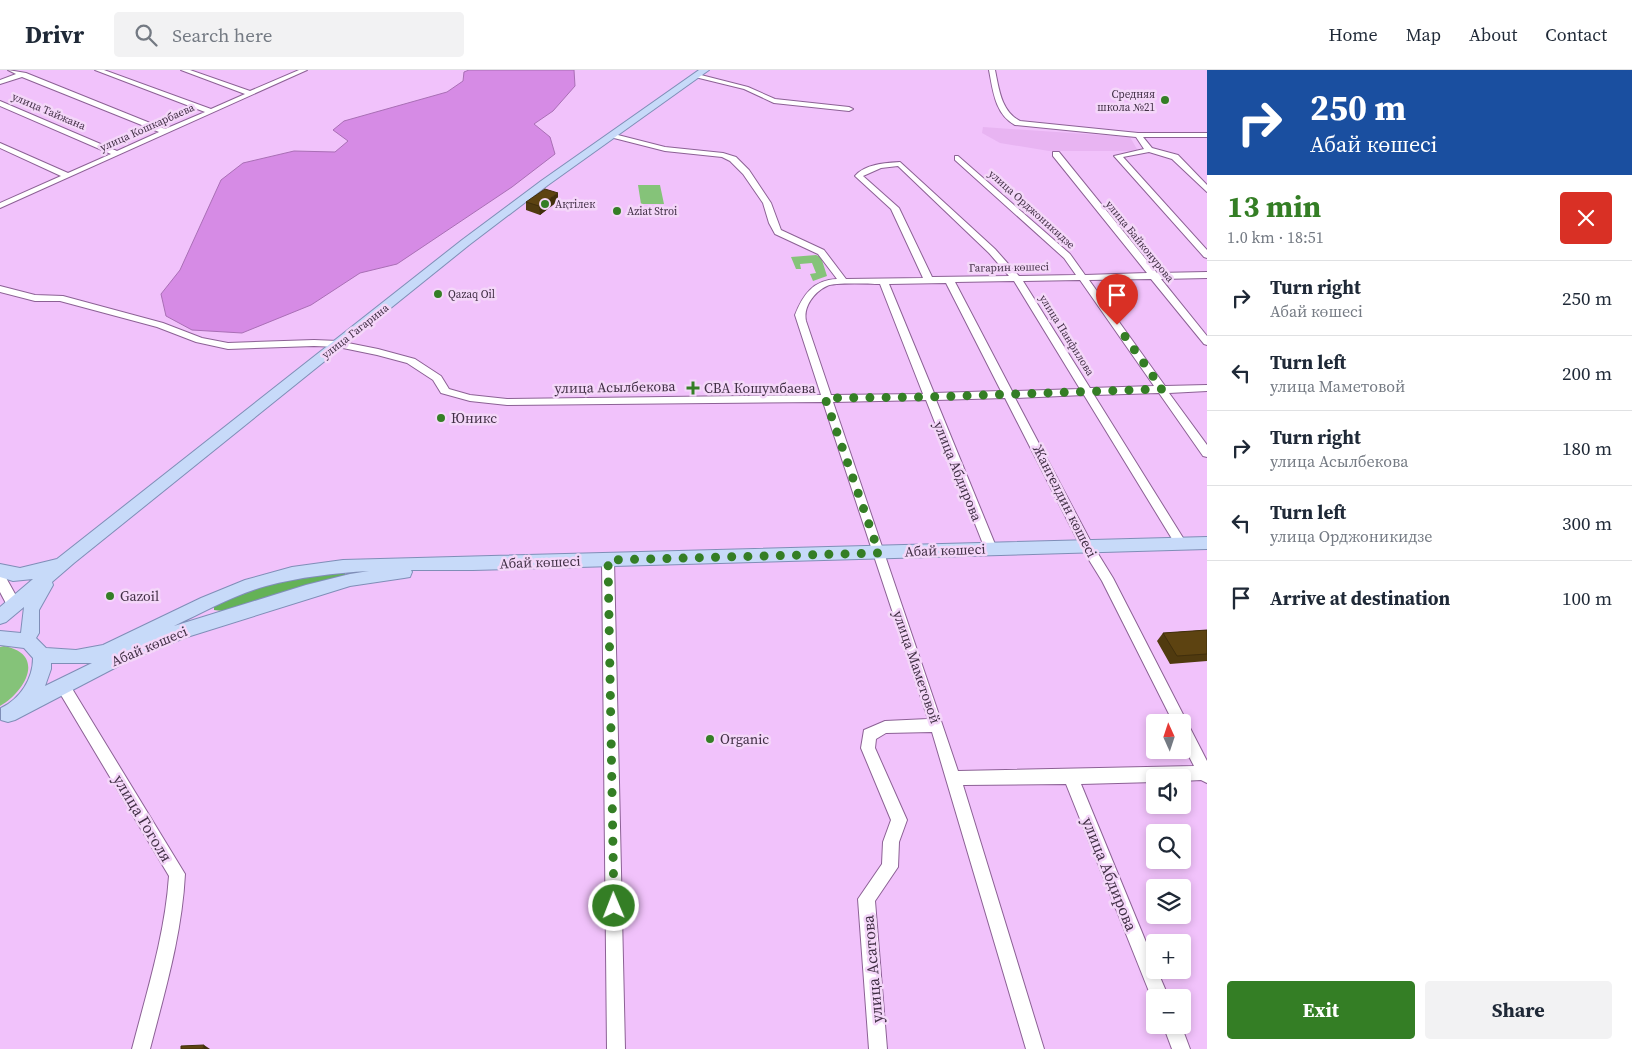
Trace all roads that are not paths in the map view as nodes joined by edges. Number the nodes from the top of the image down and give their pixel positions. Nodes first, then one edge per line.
1 (11, 70) edge
2 (34, 70) edge
3 (98, 70) edge
4 (184, 70) edge
5 (304, 70) edge
6 (992, 70) edge
7 (701, 73) edge
8 (22, 74) junction
9 (0, 82) edge
10 (251, 94) junction
11 (0, 103) edge
12 (850, 109) dead end
13 (210, 111) junction
14 (165, 132) junction
15 (613, 135) junction
16 (1138, 135) junction
17 (1207, 135) edge
18 (0, 145) edge
19 (1149, 150) junction
20 (116, 153) junction
21 (1056, 154) dead end
22 (958, 158) dead end
23 (66, 175) junction
24 (1207, 190) edge
25 (0, 196) edge
26 (9, 201) junction
27 (0, 206) edge
28 (1207, 256) edge
29 (1207, 275) edge
30 (1154, 276) junction
31 (1083, 277) junction
32 (1017, 278) junction
33 (930, 280) junction
34 (949, 280) junction
35 (843, 281) junction
36 (883, 281) junction
37 (0, 289) edge
38 (813, 291) joint
39 (1207, 342) edge
40 (338, 344) junction
41 (1207, 388) edge
42 (1162, 389) junction
43 (1086, 391) junction
44 (1010, 394) junction
45 (928, 397) junction
46 (825, 398) junction
47 (1207, 453) edge
48 (1207, 543) edge
49 (1181, 544) junction
50 (1087, 547) junction
51 (991, 549) junction
52 (879, 553) junction
53 (68, 559) junction
54 (608, 560) junction
55 (473, 564) junction
56 (0, 570) edge
57 (0, 580) edge
58 (14, 605) junction
59 (0, 617) edge
60 (0, 638) edge
61 (37, 645) junction
62 (63, 686) junction
63 (1176, 714) edge
64 (4, 716) edge
65 (937, 725) junction
66 (1191, 745) edge
67 (1206, 774) edge
68 (1071, 777) junction
69 (952, 778) junction
70 (1156, 989) edge
71 (1175, 1034) edge
72 (141, 1049) edge
73 (616, 1049) edge
74 (878, 1049) edge
75 (1035, 1049) edge
76 (1181, 1049) edge

1 - 8 street
2 - 8 street
3 - 13 street
4 - 10 street
5 - 10 street, улица Кошкарбаева
6 - 16 street
7 - 12 street
7 - 15 main road, улица Гагарина
8 - 9 street
8 - 14 street
10 - 13 street, улица Кошкарбаева
11 - 20 street, улица Тайжана
13 - 14 street, улица Кошкарбаева
14 - 20 street, улица Кошкарбаева
15 - 35 street
15 - 40 main road, улица Гагарина
16 - 17 street
16 - 19 street
18 - 23 street
19 - 24 street
19 - 28 street
20 - 23 street, улица Кошкарбаева
21 - 30 street, улица Байконурова
22 - 31 street, улица Орджоникидзе
23 - 26 street, улица Кошкарбаева
25 - 26 street
26 - 27 street, улица Кошкарбаева
29 - 30 street, Гагарин көшесі
30 - 31 street, Гагарин көшесі
30 - 39 street, улица Байконурова
31 - 32 street, Гагарин көшесі
31 - 42 street, улица Орджоникидзе
32 - 33 street, улица Панфилова
32 - 34 street, Гагарин көшесі
32 - 43 street, улица Панфилова
33 - 34 street, Гагарин көшесі
33 - 36 street, Гагарин көшесі
34 - 44 street, Жангелдин көшесі
35 - 36 street, Гагарин көшесі
35 - 38 street, Гагарин көшесі
36 - 45 street, улица Абдирова
37 - 40 street, улица Асылбекова
38 - 46 street, улица Маметовой
40 - 46 street, улица Асылбекова
40 - 53 main road, улица Гагарина
41 - 42 street, улица Асылбекова
42 - 43 street, улица Асылбекова
42 - 47 street, улица Орджоникидзе
43 - 44 street, улица Асылбекова
43 - 49 street, улица Панфилова
44 - 45 street, улица Асылбекова
44 - 50 street, Жангелдин көшесі
45 - 46 street, улица Асылбекова
45 - 51 street, улица Абдирова
46 - 52 street, улица Маметовой
48 - 49 main road, Абай көшесі
49 - 50 main road, Абай көшесі
50 - 51 main road, Абай көшесі
50 - 63 street, Жангелдин көшесі
51 - 52 main road, Абай көшесі
52 - 54 main road, Абай көшесі
52 - 65 street, улица Маметовой
53 - 56 main road
53 - 58 main road, улица Гагарина
53 - 61 main road
54 - 55 main road, Абай көшесі
54 - 73 street
55 - 61 main road, Абай көшесі
55 - 62 main road, Абай көшесі
57 - 58 street
58 - 59 main road, улица Гагарина
58 - 61 main road
60 - 61 main road
61 - 62 main road
61 - 64 main road
62 - 64 main road, Абай көшесі
62 - 72 street, улица Гоголя
65 - 69 street, улица Маметовой
65 - 74 street, улица Асатова
66 - 67 street
67 - 68 street
68 - 69 street
68 - 70 street, улица Абдирова
69 - 75 street, улица Маметовой
71 - 76 street

